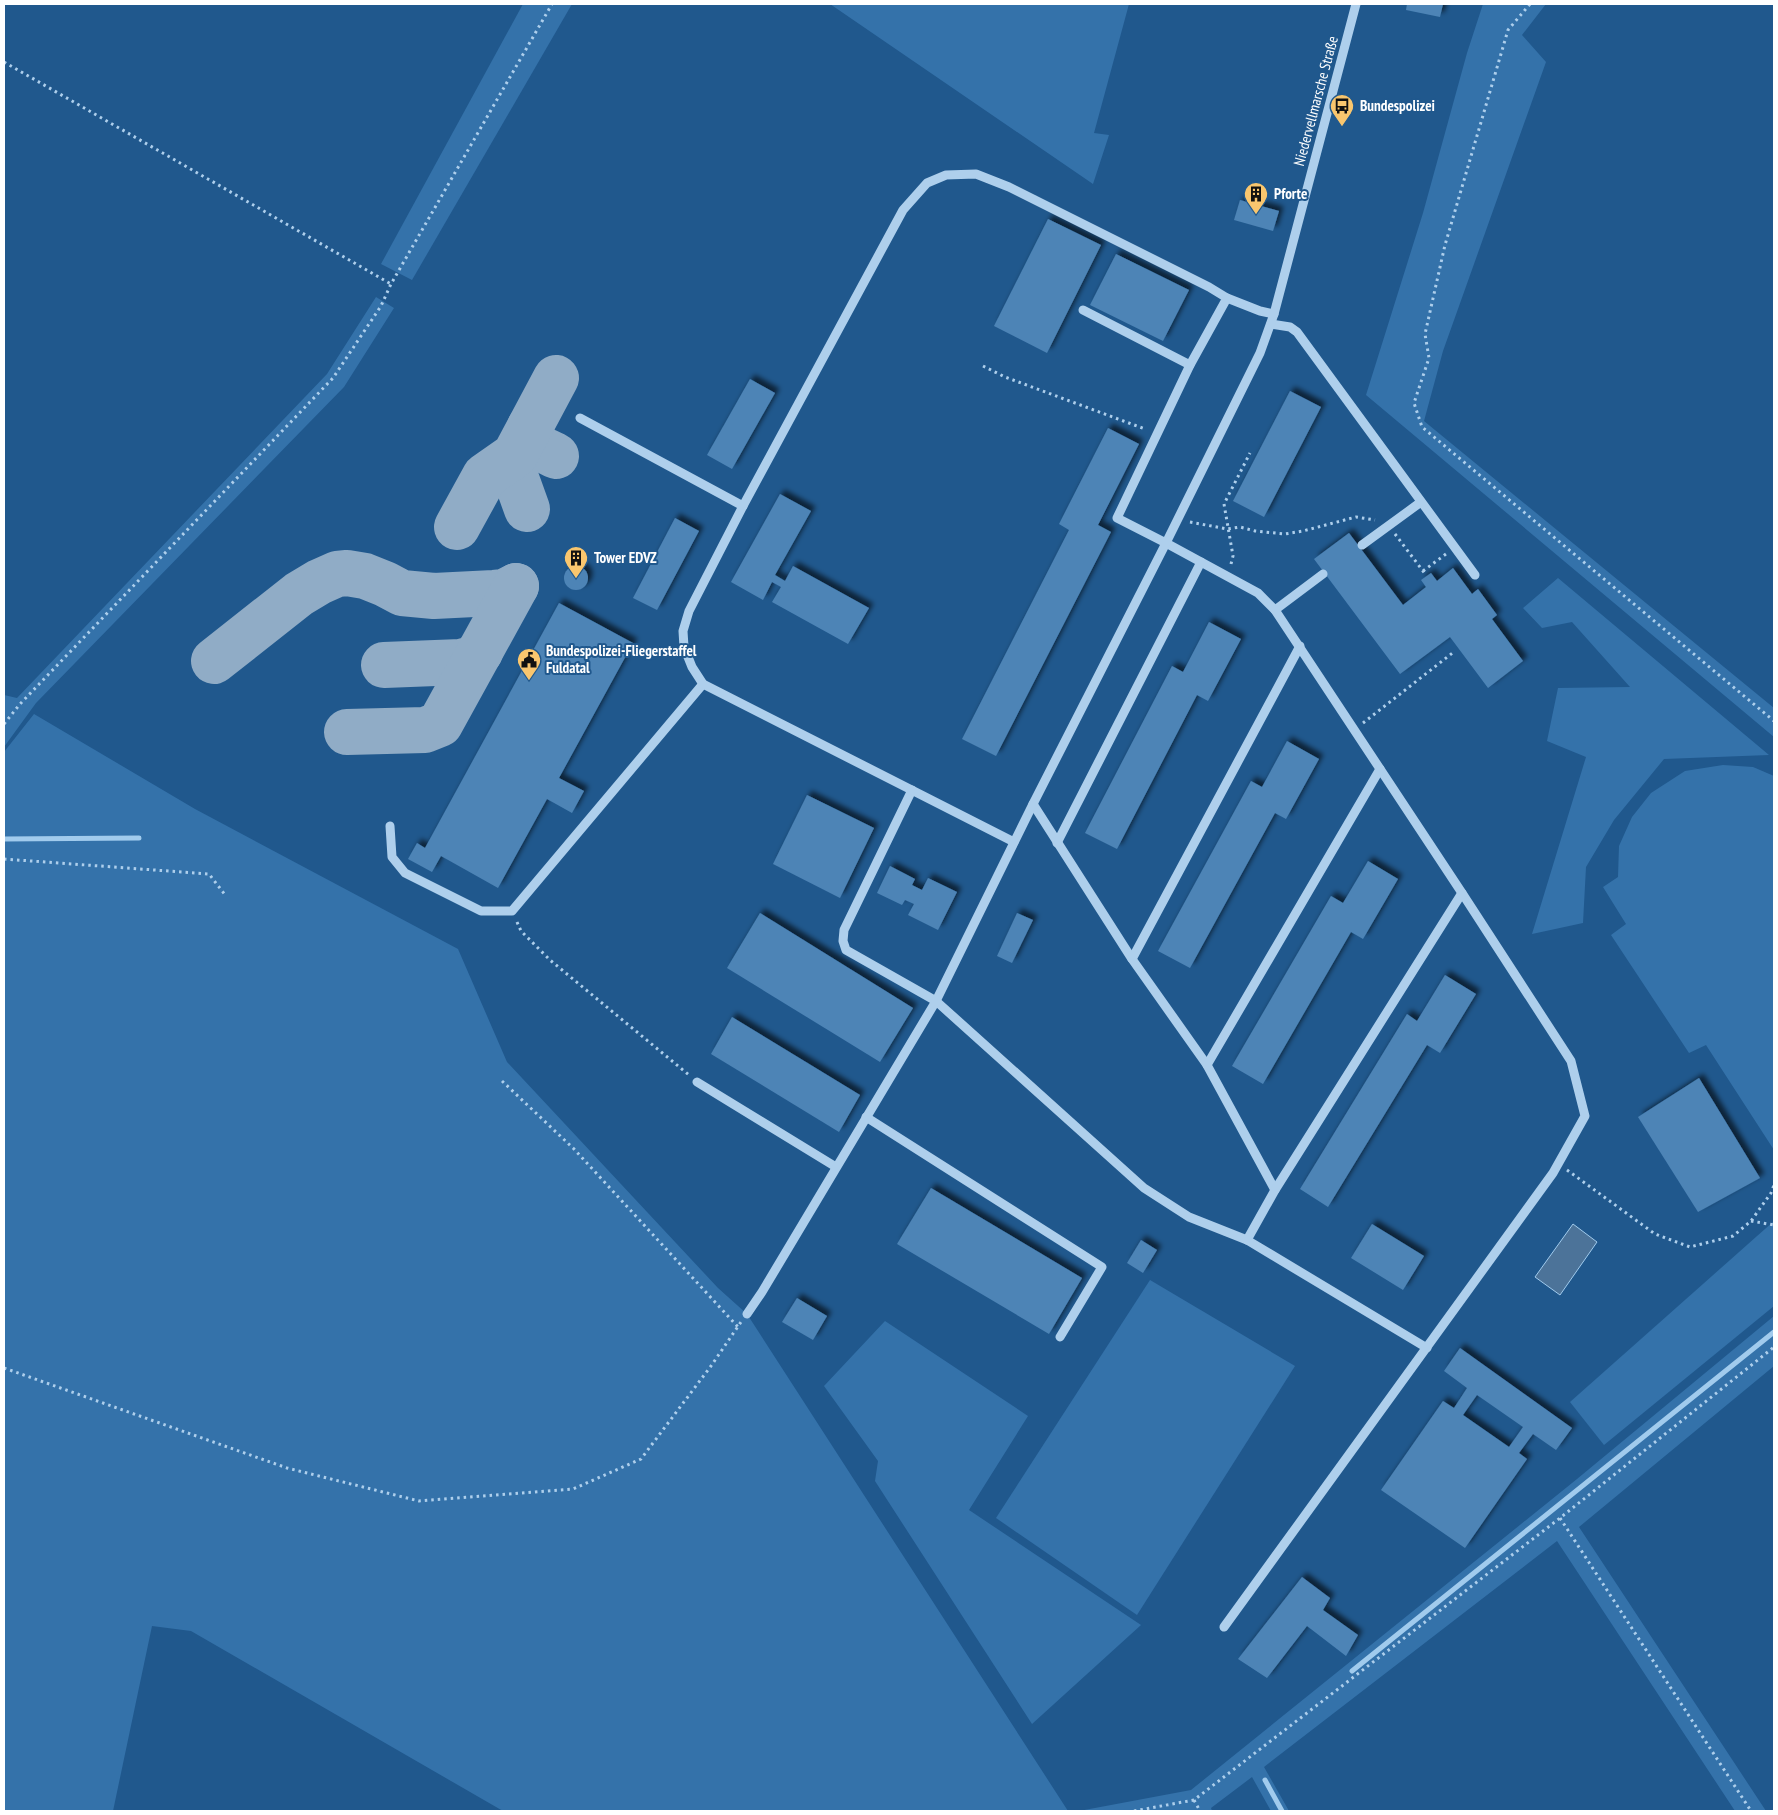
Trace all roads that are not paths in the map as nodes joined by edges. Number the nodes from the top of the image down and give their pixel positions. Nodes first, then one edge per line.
1 (1356, 4) edge
2 (1227, 298) junction
3 (1083, 310) dead end
4 (1274, 314) junction
5 (1271, 324) junction
6 (1190, 365) junction
7 (580, 418) dead end
8 (1421, 502) junction
9 (743, 506) junction
10 (1166, 543) junction
11 (1362, 545) dead end
12 (1201, 562) junction
13 (1323, 574) dead end
14 (1475, 574) dead end
15 (1274, 610) junction
16 (1300, 646) junction
17 (703, 684) junction
18 (1380, 770) junction
19 (912, 790) junction
20 (1033, 804) junction
21 (390, 826) dead end
22 (1014, 842) junction
23 (1057, 843) junction
24 (1462, 893) junction
25 (1132, 959) junction
26 (936, 1001) junction
27 (1207, 1065) junction
28 (697, 1082) road end
29 (866, 1118) junction
30 (836, 1168) junction
31 (1275, 1190) junction
32 (1247, 1240) junction
33 (747, 1314) road end
34 (1060, 1337) dead end
35 (1427, 1348) junction
36 (1224, 1627) dead end

1 - 4 street, Niedervellmarsche Straße
2 - 4 street
2 - 6 street
2 - 9 street
3 - 6 street
4 - 5 street, Niedervellmarsche Straße
5 - 8 street
5 - 10 street, Niedervellmarsche Straße
6 - 10 street
7 - 9 street
8 - 11 street
8 - 14 street
9 - 17 street
10 - 12 street
10 - 20 street, Niedervellmarsche Straße
12 - 15 street
12 - 23 street
13 - 15 street
15 - 16 street
16 - 18 street
16 - 25 street
17 - 19 street
17 - 21 street
18 - 24 street
18 - 27 street
19 - 22 street
19 - 26 street
20 - 22 street, Niedervellmarsche Straße
20 - 23 street
22 - 26 street, Niedervellmarsche Straße
23 - 25 street
24 - 31 street
24 - 35 street
25 - 27 street
26 - 29 street, Niedervellmarsche Straße
26 - 32 street
27 - 31 street
28 - 30 street
29 - 30 street, Niedervellmarsche Straße
29 - 34 street
30 - 33 street, Niedervellmarsche Straße
31 - 32 street
32 - 35 street
35 - 36 street

